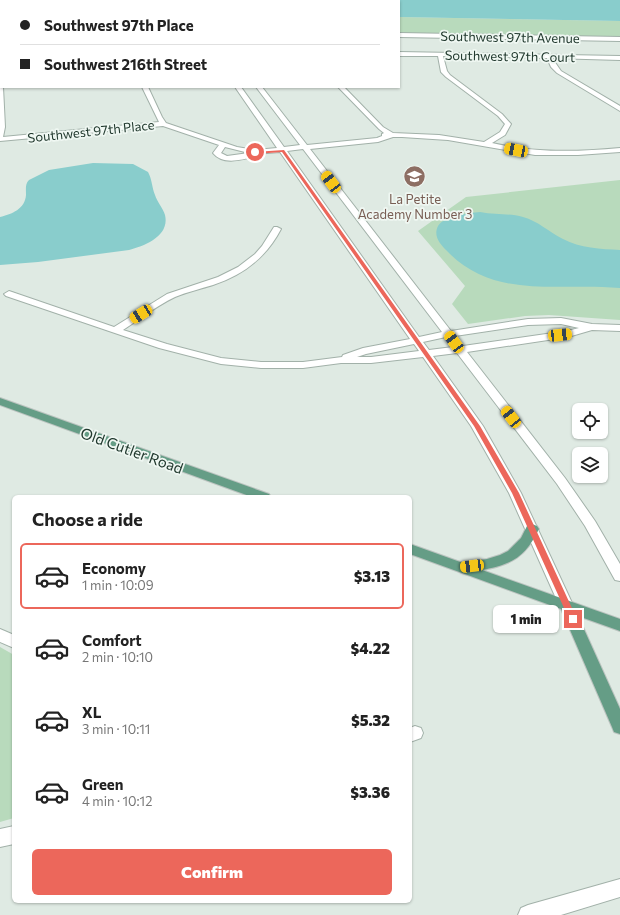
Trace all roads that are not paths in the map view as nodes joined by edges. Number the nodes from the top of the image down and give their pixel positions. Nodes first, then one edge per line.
1 (400, 35) edge
2 (620, 39) edge
3 (400, 54) edge
4 (440, 55) junction
5 (549, 57) junction
6 (620, 58) edge
7 (0, 88) edge
8 (145, 88) edge
9 (239, 88) edge
10 (260, 88) edge
11 (342, 88) edge
12 (620, 109) edge
13 (164, 124) junction
14 (392, 135) junction
15 (0, 138) edge
16 (278, 143) junction
17 (486, 144) junction
18 (226, 145) junction
19 (303, 145) junction
20 (283, 150) junction
21 (620, 150) edge
22 (258, 152) junction
23 (277, 229) dead end
24 (10, 294) dead end
25 (592, 326) junction
26 (620, 328) edge
27 (116, 330) junction
28 (448, 334) junction
29 (417, 341) junction
30 (459, 349) junction
31 (425, 353) junction
32 (341, 360) junction
33 (0, 402) edge
34 (259, 495) edge
35 (532, 530) junction
36 (412, 550) edge
37 (461, 568) junction
38 (620, 576) edge
39 (566, 605) junction
40 (620, 625) edge
41 (0, 635) edge
42 (12, 641) edge
43 (620, 726) edge
44 (12, 835) edge
45 (0, 838) edge
46 (620, 888) edge
47 (528, 915) edge

1 - 2 street, Southwest 97th Avenue
3 - 4 street, Southwest 97th Court
4 - 5 street, Southwest 97th Court
4 - 17 street
5 - 6 street, Southwest 97th Court
5 - 12 street
7 - 15 street
8 - 13 street
9 - 16 street
10 - 19 street
11 - 14 street
13 - 15 street, Southwest 97th Place
13 - 18 street, Southwest 97th Place
14 - 17 street
14 - 19 street
16 - 18 street, Southwest 97th Place
16 - 19 street, Southwest 97th Place
16 - 20 street
17 - 21 street
18 - 22 street, Southwest 97th Place
18 - 22 street
19 - 20 street, Southwest 97th Place
19 - 28 street
20 - 22 street, Southwest 97th Place
20 - 29 street
23 - 27 street
24 - 27 street
25 - 26 street
25 - 28 street
25 - 30 street
27 - 32 street
28 - 29 street
28 - 30 street
29 - 31 street
29 - 32 street
30 - 31 street
30 - 38 street
31 - 32 street
31 - 35 street
33 - 34 main road, Old Cutler Road
35 - 37 main road
35 - 39 street
36 - 37 main road
37 - 39 main road
39 - 40 main road
39 - 43 main road
41 - 42 street
44 - 45 street
46 - 47 street

